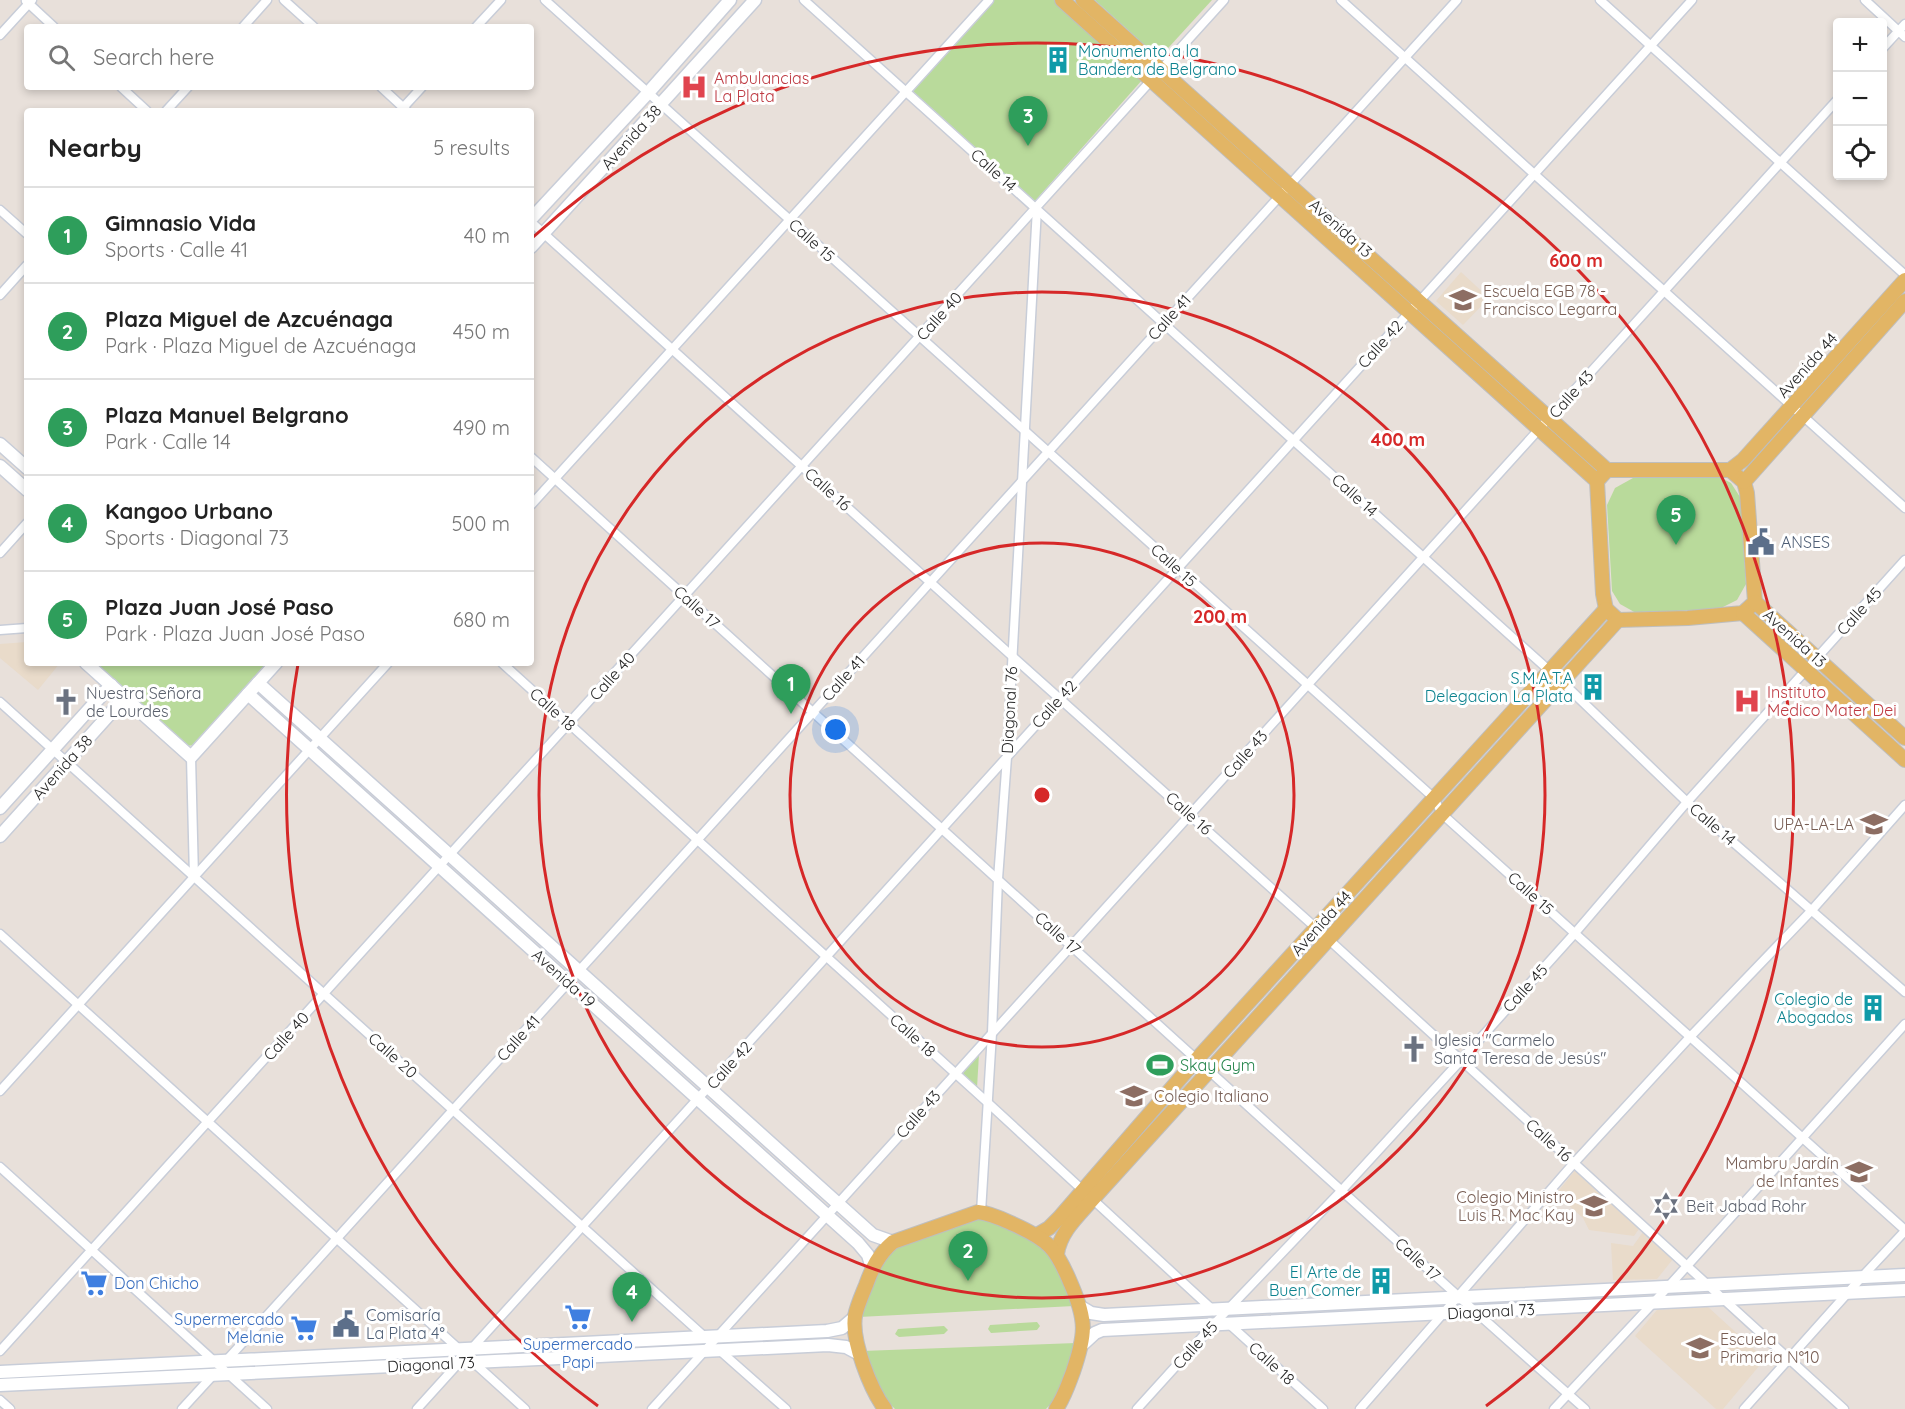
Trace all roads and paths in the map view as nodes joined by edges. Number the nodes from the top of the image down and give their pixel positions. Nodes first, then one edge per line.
1 (267, 0) edge
2 (284, 0) edge
3 (501, 0) edge
4 (545, 0) edge
5 (730, 0) edge
6 (755, 0) edge
7 (804, 0) edge
8 (989, 0) edge
9 (1062, 0) edge
10 (1083, 0) edge
11 (1224, 0) edge
12 (1341, 0) edge
13 (1457, 0) edge
14 (1600, 0) edge
15 (1692, 0) edge
16 (1864, 0) edge
17 (28, 1) edge
18 (51, 24) edge
19 (246, 24) edge
20 (311, 24) edge
21 (479, 24) edge
22 (1903, 31) edge
23 (0, 35) edge
24 (1887, 45) edge
25 (1650, 46) junction
26 (1405, 57) junction
27 (1156, 76) junction
28 (124, 90) edge
29 (185, 90) edge
30 (384, 90) edge
31 (420, 90) edge
32 (906, 92) junction
33 (648, 93) junction
34 (661, 104) junction
35 (1833, 105) edge
36 (144, 108) edge
37 (169, 108) edge
38 (402, 108) edge
39 (406, 108) edge
40 (1780, 163) junction
41 (1534, 174) junction
42 (1284, 190) junction
43 (1036, 208) junction
44 (0, 210) edge
45 (534, 217) edge
46 (790, 220) junction
47 (534, 223) edge
48 (24, 231) edge
49 (543, 233) junction
50 (534, 244) edge
51 (24, 268) edge
52 (1905, 275) edge
53 (1905, 280) edge
54 (1664, 291) junction
55 (0, 295) edge
56 (1905, 301) edge
57 (1414, 307) junction
58 (1164, 323) junction
59 (920, 336) junction
60 (672, 349) junction
61 (1797, 411) junction
62 (1544, 424) junction
63 (1025, 431) junction
64 (1293, 440) junction
65 (0, 444) edge
66 (1048, 451) junction
67 (534, 460) edge
68 (24, 465) edge
69 (0, 466) edge
70 (802, 466) junction
71 (1730, 470) junction
72 (1602, 476) junction
73 (555, 479) junction
74 (1021, 481) junction
75 (1743, 482) junction
76 (24, 487) edge
77 (534, 502) edge
78 (1905, 508) edge
79 (24, 526) edge
80 (0, 553) edge
81 (1424, 557) junction
82 (1905, 560) edge
83 (1178, 568) junction
84 (931, 581) junction
85 (685, 596) junction
86 (1755, 602) junction
87 (1606, 609) junction
88 (1743, 613) junction
89 (1618, 620) junction
90 (24, 628) edge
91 (0, 630) edge
92 (1012, 656) junction
93 (1817, 658) junction
94 (89, 666) edge
95 (273, 666) edge
96 (385, 666) edge
97 (505, 666) edge
98 (1550, 670) junction
99 (1806, 670) junction
100 (1562, 682) junction
101 (258, 683) junction
102 (111, 685) junction
103 (1308, 685) junction
104 (248, 694) junction
105 (125, 698) junction
106 (1060, 698) junction
107 (0, 702) edge
108 (813, 712) junction
109 (569, 724) junction
110 (320, 738) junction
111 (1905, 738) edge
112 (53, 750) junction
113 (309, 750) junction
114 (191, 757) junction
115 (1007, 757) junction
116 (1905, 760) edge
117 (67, 762) junction
118 (1434, 798) junction
119 (1687, 802) junction
120 (1905, 805) edge
121 (0, 808) edge
122 (1191, 814) junction
123 (1442, 814) junction
124 (942, 829) junction
125 (0, 837) edge
126 (697, 840) junction
127 (450, 855) junction
128 (440, 866) junction
129 (194, 877) junction
130 (998, 879) junction
131 (1812, 910) junction
132 (1316, 928) junction
133 (1575, 933) junction
134 (0, 934) edge
135 (1329, 939) junction
136 (1072, 945) junction
137 (826, 957) junction
138 (579, 970) junction
139 (568, 982) junction
140 (1905, 992) edge
141 (324, 994) junction
142 (78, 1005) junction
143 (1905, 1024) edge
144 (993, 1033) junction
145 (1690, 1037) junction
146 (1197, 1059) junction
147 (1461, 1060) junction
148 (1210, 1070) junction
149 (956, 1073) junction
150 (709, 1087) junction
151 (0, 1091) edge
152 (698, 1099) junction
153 (987, 1102) junction
154 (453, 1110) junction
155 (208, 1122) junction
156 (1802, 1138) junction
157 (1575, 1164) junction
158 (0, 1167) edge
159 (1342, 1190) junction
160 (1087, 1195) junction
161 (838, 1203) junction
162 (981, 1212) junction
163 (827, 1215) junction
164 (583, 1226) junction
165 (1905, 1230) edge
166 (1037, 1235) junction
167 (336, 1239) junction
168 (893, 1242) junction
169 (92, 1250) junction
170 (1058, 1254) junction
171 (1686, 1266) junction
172 (872, 1268) junction
173 (1905, 1275) edge
174 (1861, 1278) junction
175 (1708, 1285) junction
176 (1668, 1287) junction
177 (1905, 1290) edge
178 (1847, 1293) junction
179 (1459, 1297) junction
180 (1724, 1299) junction
181 (1654, 1302) junction
182 (1082, 1307) junction
183 (1476, 1312) junction
184 (1445, 1313) junction
185 (855, 1317) junction
186 (1221, 1317) junction
187 (712, 1344) junction
188 (1082, 1345) junction
189 (0, 1351) edge
190 (859, 1354) junction
191 (465, 1356) junction
192 (1789, 1359) junction
193 (221, 1367) junction
194 (0, 1372) edge
195 (0, 1385) edge
196 (1568, 1394) junction
197 (1064, 1395) junction
198 (0, 1400) edge
199 (884, 1408) edge
200 (10, 1409) edge
201 (182, 1409) edge
202 (267, 1409) edge
203 (417, 1409) edge
204 (525, 1409) edge
205 (652, 1409) edge
206 (786, 1409) edge
207 (1056, 1409) edge
208 (1070, 1409) edge
209 (1137, 1409) edge
210 (1323, 1409) edge
211 (1360, 1409) edge
212 (1554, 1409) edge
213 (1585, 1409) edge
214 (1744, 1409) edge
215 (1844, 1409) edge

1 - 19 street
2 - 20 street
3 - 21 street
4 - 33 street, Calle 15
5 - 33 main road, Avenida 38
6 - 34 main road, Avenida 38
7 - 32 street, Calle 14
8 - 32 street
9 - 27 main road, Avenida 13
10 - 27 main road, Avenida 13
11 - 27 street, Calle 40
12 - 26 street
13 - 26 street, Calle 41
14 - 25 street
15 - 25 street, Calle 42
16 - 22 street
17 - 18 street
17 - 23 street
22 - 24 street
25 - 40 street
25 - 41 street, Calle 42
26 - 41 street
26 - 42 street, Calle 41
27 - 42 main road, Avenida 13
27 - 43 street, Calle 40
28 - 36 street
29 - 37 street
30 - 38 street
31 - 39 street
32 - 43 street, Calle 14
32 - 46 street
33 - 34 street, Calle 15
33 - 45 main road, Avenida 38
34 - 46 street, Calle 15
34 - 49 main road, Avenida 38
35 - 40 street, Calle 43
40 - 52 street
40 - 54 street, Calle 43
41 - 54 street
41 - 57 street, Calle 42
42 - 57 main road, Avenida 13
42 - 58 street, Calle 41
43 - 58 street, Calle 14
43 - 59 street, Calle 40
43 - 63 street, Diagonal 76
44 - 48 street
46 - 59 street, Calle 15
46 - 60 street
47 - 49 street, Calle 16
49 - 50 main road, Avenida 38
49 - 60 street, Calle 16
51 - 55 street
53 - 61 main road, Avenida 44
54 - 61 street
54 - 62 street, Calle 43
56 - 61 main road, Avenida 44
57 - 62 main road, Avenida 13
57 - 64 street, Calle 42
58 - 64 street, Calle 14
58 - 66 street, Calle 41
59 - 63 street, Calle 15
59 - 70 street, Calle 40
60 - 70 street, Calle 16
60 - 73 street
61 - 71 main road, Avenida 44
61 - 75 main road, Avenida 44
61 - 78 street
62 - 72 main road, Avenida 13
62 - 81 street, Calle 43
63 - 66 street, Calle 15
63 - 74 street, Diagonal 76
64 - 81 street, Calle 14
64 - 83 street, Calle 42
65 - 68 main road
66 - 74 street, Calle 41
66 - 83 street, Calle 15
67 - 73 street, Calle 17
69 - 76 main road
70 - 84 street, Calle 16
70 - 85 street, Calle 40
71 - 72 main road
71 - 75 main road
72 - 87 main road
73 - 77 street
73 - 85 street, Calle 17
74 - 84 street, Calle 41
74 - 92 street, Diagonal 76
75 - 86 main road
79 - 80 street
81 - 98 street, Calle 14
81 - 103 street, Calle 43
82 - 93 street, Calle 45
83 - 103 street, Calle 15
83 - 106 street, Calle 42
84 - 92 street, Calle 16
84 - 108 street, Calle 41
85 - 108 street, Calle 17
85 - 109 street, Calle 40
86 - 88 main road
86 - 93 main road, Avenida 13
87 - 89 main road
87 - 98 main road, Avenida 44
88 - 89 main road
88 - 99 main road, Avenida 13
89 - 100 main road, Avenida 44
90 - 91 street
92 - 106 street, Calle 16
92 - 115 street, Diagonal 76
93 - 99 street, Calle 45
93 - 111 main road, Avenida 13
94 - 102 main road
95 - 101 main road
96 - 110 street
97 - 109 street, Calle 18
98 - 100 street, Calle 14
98 - 118 main road, Avenida 44
99 - 116 main road, Avenida 13
99 - 119 street, Calle 45
100 - 119 street, Calle 14
100 - 123 main road, Avenida 44
101 - 104 main road
101 - 110 main road, Avenida 19
102 - 105 main road
102 - 112 main road, Avenida 38
103 - 118 street, Calle 15
103 - 122 street, Calle 43
104 - 113 main road, Avenida 19
104 - 114 main road
105 - 114 main road
105 - 117 main road, Avenida 38
106 - 115 street, Calle 42
106 - 122 street, Calle 16
107 - 112 street, Calle 20
108 - 124 street, Calle 17
108 - 126 street, Calle 41
109 - 126 street, Calle 18
109 - 127 street, Calle 40
110 - 113 street
110 - 127 main road, Avenida 19
112 - 117 street, Calle 20
112 - 121 main road, Avenida 38
113 - 128 main road, Avenida 19
113 - 129 street
114 - 129 street
115 - 124 street, Calle 42
115 - 130 street, Diagonal 76
117 - 125 main road, Avenida 38
117 - 129 street, Calle 20
118 - 123 street, Calle 15
118 - 132 main road, Avenida 44
119 - 131 street, Calle 14
119 - 133 street, Calle 45
120 - 131 street
122 - 132 street, Calle 16
122 - 136 street, Calle 43
123 - 133 street, Calle 15
123 - 135 main road, Avenida 44
124 - 130 street, Calle 17
124 - 137 street, Calle 42
126 - 137 street, Calle 18
126 - 138 street, Calle 41
127 - 128 street, Calle 40
127 - 138 main road, Avenida 19
128 - 139 main road, Avenida 19
128 - 141 street, Calle 40
129 - 141 street, Calle 20
129 - 142 street
130 - 136 street, Calle 17
130 - 144 street, Diagonal 76
131 - 140 street, Calle 14
131 - 145 street
132 - 135 street, Calle 16
132 - 146 main road, Avenida 44
133 - 145 street, Calle 15
133 - 147 street, Calle 45
134 - 142 street
135 - 147 street, Calle 16
135 - 148 main road, Avenida 44
136 - 144 street, Calle 43
136 - 146 street, Calle 17
137 - 149 street, Calle 18
137 - 150 street, Calle 42
138 - 139 street, Calle 41
138 - 150 main road, Avenida 19
139 - 152 main road, Avenida 19
139 - 154 street, Calle 41
141 - 154 street, Calle 20
141 - 155 street, Calle 40
142 - 151 street
142 - 155 street
143 - 156 street
144 - 149 street, Calle 43
144 - 153 street, Diagonal 76
145 - 156 street, Calle 15
145 - 157 street
146 - 148 street, Calle 17
146 - 160 main road, Avenida 44
147 - 157 street, Calle 16
147 - 159 street, Calle 45
148 - 159 street, Calle 17
148 - 160 main road, Avenida 44
149 - 153 street, Calle 18
149 - 161 street, Calle 43
150 - 152 street, Calle 42
150 - 161 main road, Avenida 19
152 - 163 main road, Avenida 19
152 - 164 street, Calle 42
153 - 160 street, Calle 18
153 - 162 street, Diagonal 76
154 - 164 street, Calle 20
154 - 167 street, Calle 41
155 - 167 street
155 - 169 street, Calle 40
156 - 165 street, Calle 15
156 - 171 street
157 - 171 street, Calle 16
157 - 179 street
158 - 169 street
159 - 179 street, Calle 17
159 - 186 street, Calle 45
160 - 166 main road, Avenida 44
160 - 170 main road, Avenida 44
160 - 186 street, Calle 18
161 - 163 street, Calle 43
161 - 168 main road, Avenida 19
162 - 166 main road
162 - 168 main road
163 - 172 main road, Avenida 19
163 - 187 street, Calle 43
164 - 187 street, Calle 20
164 - 191 street, Calle 42
165 - 174 street
166 - 170 main road
167 - 191 street
167 - 193 street, Calle 41
168 - 172 main road
169 - 189 street, Calle 40
169 - 193 street
170 - 182 main road
171 - 175 street, Calle 16
171 - 176 street
172 - 185 main road
173 - 174 main road, Diagonal 73
174 - 175 main road, Diagonal 73
174 - 178 street
175 - 176 main road, Diagonal 73
175 - 180 street, Calle 16
176 - 179 main road, Diagonal 73
176 - 181 street
177 - 178 main road, Diagonal 73
178 - 180 main road, Diagonal 73
178 - 192 street
179 - 183 street, Calle 17
179 - 184 street
179 - 186 main road, Diagonal 73
180 - 181 main road, Diagonal 73
180 - 192 street, Calle 16
181 - 183 main road, Diagonal 73
181 - 196 street
182 - 186 main road, Diagonal 73
182 - 188 main road
183 - 184 main road, Diagonal 73
183 - 196 street, Calle 17
184 - 186 main road, Diagonal 73
184 - 211 street
185 - 187 main road, Diagonal 73
185 - 190 main road
186 - 188 main road, Diagonal 73
186 - 209 street, Calle 45
186 - 210 street, Calle 18
187 - 190 main road, Diagonal 73
187 - 191 main road, Diagonal 73
187 - 205 street, Calle 43
187 - 206 street, Calle 20
188 - 197 main road
190 - 199 main road
191 - 193 main road, Diagonal 73
191 - 203 street, Calle 42
191 - 204 street
192 - 214 street
192 - 215 street, Calle 16
193 - 194 main road, Diagonal 73
193 - 195 main road, Diagonal 73
193 - 201 street, Calle 41
193 - 202 street
196 - 212 street
196 - 213 street, Calle 17
197 - 207 main road
197 - 208 main road
198 - 200 street

